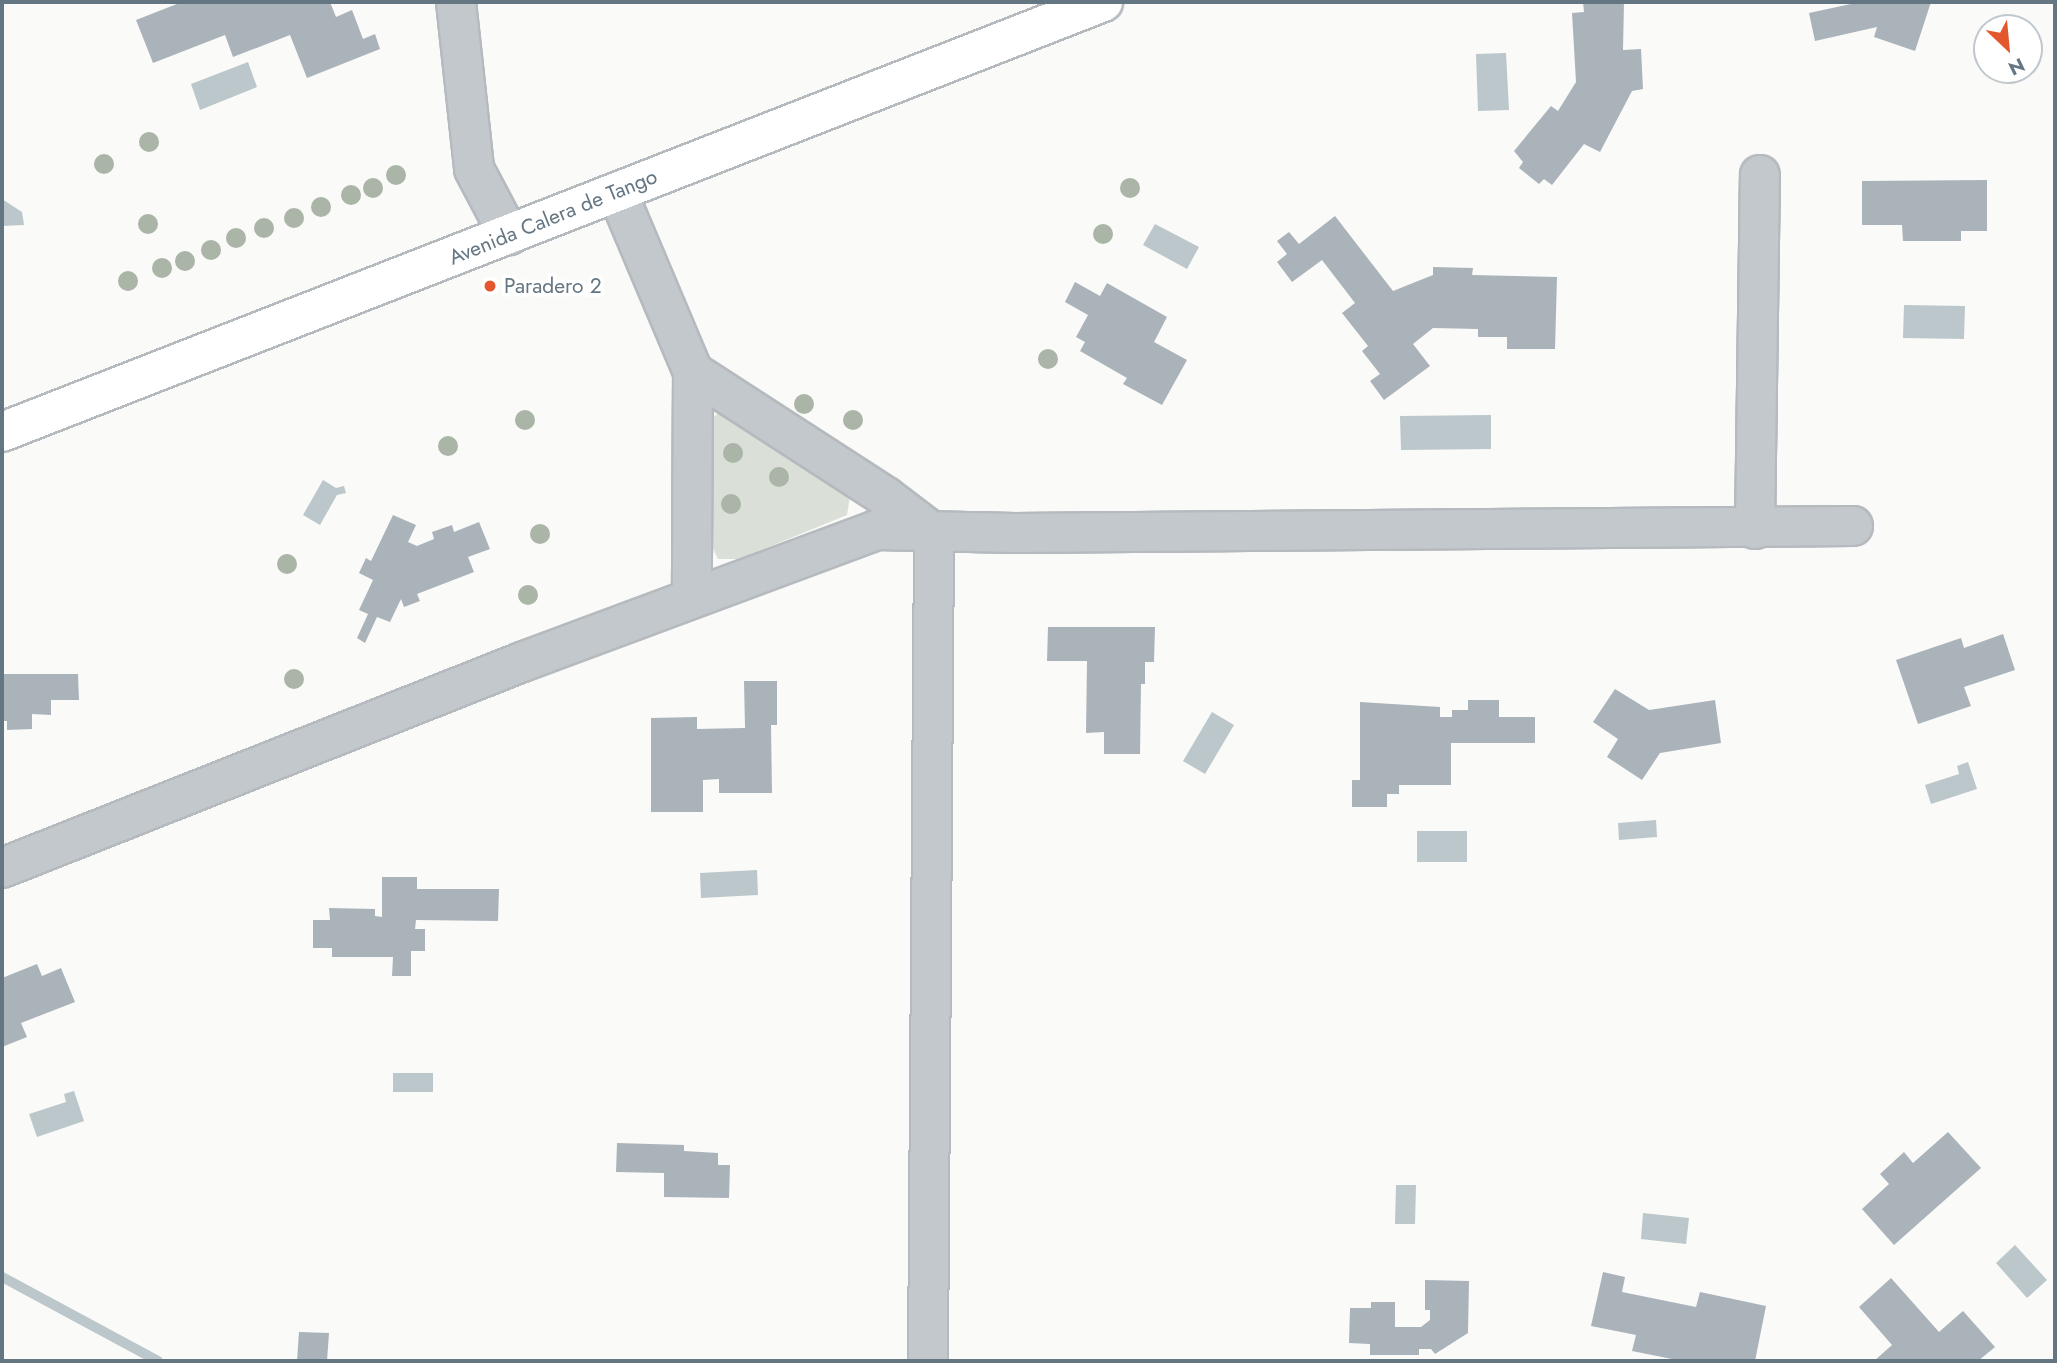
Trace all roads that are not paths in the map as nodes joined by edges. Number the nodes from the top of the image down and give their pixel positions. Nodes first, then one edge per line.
1 (456, 2) edge
2 (1104, 2) edge
3 (1760, 175) dead end
4 (617, 192) junction
5 (509, 235) junction
6 (693, 372) junction
7 (2, 432) edge
8 (1853, 526) dead end
9 (1755, 529) junction
10 (931, 531) junction
11 (692, 597) junction
12 (2, 868) edge
13 (928, 1361) edge

1 - 5 street
2 - 4 main road, Avenida Calera de Tango
3 - 9 street
4 - 5 main road, Avenida Calera de Tango
4 - 6 street
5 - 7 main road, Avenida Calera de Tango
6 - 10 street
6 - 11 street
8 - 9 street
9 - 10 street
10 - 11 street
10 - 13 street
11 - 12 street

